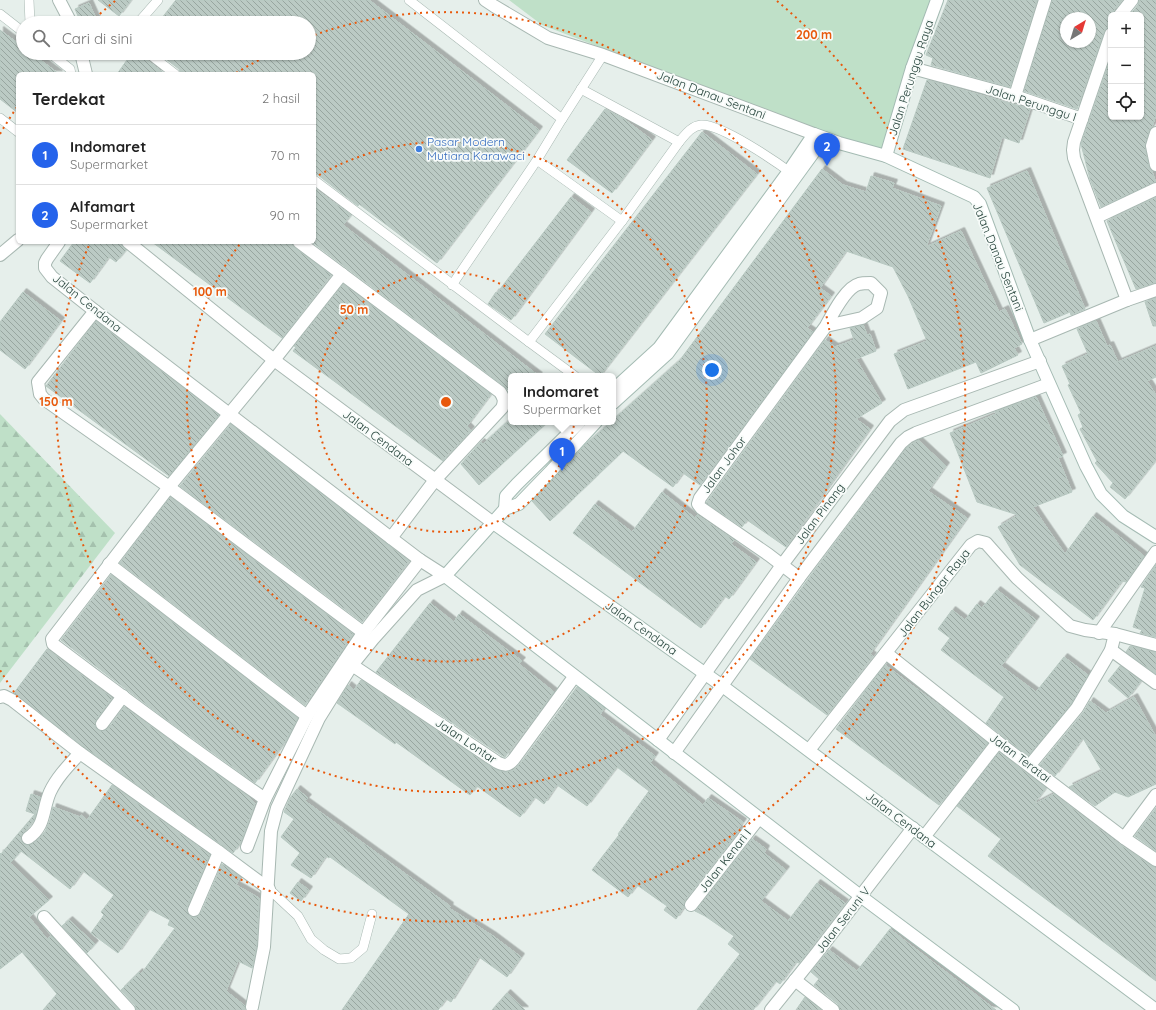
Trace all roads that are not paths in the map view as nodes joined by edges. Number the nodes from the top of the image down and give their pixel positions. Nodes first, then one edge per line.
1 (29, 0) edge
2 (59, 0) edge
3 (158, 0) edge
4 (409, 0) edge
5 (486, 0) edge
6 (937, 0) edge
7 (1045, 0) edge
8 (1132, 0) edge
9 (1122, 12) edge
10 (0, 14) edge
11 (30, 16) edge
12 (67, 16) edge
13 (144, 16) edge
14 (16, 27) edge
15 (1108, 43) edge
16 (603, 55) junction
17 (59, 60) edge
18 (83, 60) edge
19 (157, 60) edge
20 (912, 68) junction
21 (71, 72) edge
22 (86, 72) edge
23 (172, 72) edge
24 (581, 89) junction
25 (1015, 96) junction
26 (0, 118) edge
27 (562, 119) junction
28 (1082, 119) junction
29 (16, 130) edge
30 (1156, 133) edge
31 (819, 136) junction
32 (679, 142) junction
33 (886, 156) junction
34 (537, 160) junction
35 (1156, 164) edge
36 (792, 174) junction
37 (316, 182) edge
38 (1156, 188) edge
39 (1097, 217) junction
40 (622, 221) junction
41 (16, 242) edge
42 (58, 244) edge
43 (302, 244) edge
44 (141, 246) edge
45 (0, 255) edge
46 (342, 274) junction
47 (452, 284) junction
48 (712, 284) junction
49 (1156, 290) edge
50 (1127, 300) junction
51 (95, 311) junction
52 (826, 326) junction
53 (1030, 340) junction
54 (529, 342) junction
55 (274, 360) junction
56 (1040, 361) junction
57 (571, 373) edge
58 (1049, 384) junction
59 (616, 387) edge
60 (616, 401) edge
61 (229, 414) junction
62 (577, 425) edge
63 (593, 425) edge
64 (435, 480) junction
65 (169, 487) junction
66 (505, 510) junction
67 (492, 522) junction
68 (1156, 537) edge
69 (392, 538) junction
70 (1156, 552) edge
71 (420, 560) junction
72 (109, 564) junction
73 (782, 565) junction
74 (445, 576) junction
75 (799, 578) junction
76 (744, 619) junction
77 (760, 632) junction
78 (1099, 633) junction
79 (364, 634) junction
80 (1115, 634) junction
81 (1156, 645) edge
82 (1111, 650) junction
83 (886, 653) junction
84 (352, 665) junction
85 (705, 673) junction
86 (574, 677) junction
87 (1156, 683) edge
88 (721, 685) junction
89 (0, 696) edge
90 (123, 696) junction
91 (307, 716) junction
92 (102, 724) dead end
93 (658, 740) junction
94 (998, 742) junction
95 (809, 750) junction
96 (80, 753) junction
97 (674, 753) junction
98 (1030, 765) junction
99 (1156, 795) edge
100 (265, 799) junction
101 (759, 818) junction
102 (919, 833) junction
103 (28, 838) dead end
104 (1124, 838) junction
105 (247, 847) dead end
106 (219, 852) junction
107 (1156, 860) edge
108 (268, 889) junction
109 (864, 898) junction
110 (691, 905) dead end
111 (194, 910) dead end
112 (372, 914) dead end
113 (44, 918) dead end
114 (798, 982) junction
115 (253, 1009) edge
116 (129, 1010) edge
117 (771, 1010) edge
118 (780, 1010) edge
119 (833, 1010) edge
120 (1013, 1010) edge
121 (1156, 1010) edge

1 - 11 lane
2 - 12 street
3 - 13 lane
4 - 27 lane
5 - 16 street, Jalan Danau Sentani
6 - 20 street, Jalan Perunggu Raya
7 - 25 street
8 - 9 street
10 - 14 lane
15 - 28 street
16 - 24 lane
16 - 31 street, Jalan Danau Sentani
17 - 21 lane
18 - 22 street
19 - 23 lane
20 - 25 street, Jalan Perunggu I
20 - 33 street, Jalan Perunggu Raya
24 - 27 lane
24 - 32 lane
25 - 28 street, Jalan Perunggu I
26 - 29 lane
27 - 34 lane
28 - 39 street, Jalan Perunggu I
30 - 35 street
31 - 33 street, Jalan Danau Sentani
31 - 36 street
32 - 36 lane
32 - 40 lane
33 - 53 street, Jalan Danau Sentani
34 - 40 lane
34 - 47 lane
36 - 48 street
37 - 47 lane
38 - 39 street
39 - 50 street, Jalan Perunggu I
40 - 54 lane
41 - 45 street
42 - 51 street, Jalan Cendana
43 - 46 street
44 - 55 street, Jalan Cendana
46 - 55 street
46 - 64 street
47 - 54 lane
48 - 59 street
48 - 60 street
49 - 50 street
50 - 53 street
51 - 61 street, Jalan Cendana
51 - 65 street
52 - 52 street
52 - 73 street, Jalan Johor
53 - 56 street, Jalan Danau Sentani
54 - 57 lane
55 - 61 street
55 - 64 street, Jalan Cendana
56 - 58 street, Jalan Danau Sentani
56 - 73 street, Jalan Pinang
58 - 68 street, Jalan Danau Sentani
58 - 75 street, Jalan Pinang
61 - 65 street
61 - 69 street, Jalan Cendana
62 - 66 street
63 - 66 street
64 - 67 street, Jalan Cendana
64 - 69 street
65 - 72 street
65 - 79 street
66 - 67 street
67 - 74 street
67 - 85 street, Jalan Cendana
69 - 71 street, Jalan Cendana
70 - 78 street
71 - 74 street, Jalan Cendana
71 - 79 street
72 - 90 street
72 - 91 street
73 - 75 street, Jalan Johor
73 - 76 street, Jalan Pinang
74 - 84 street
74 - 86 street, Jalan Cendana
75 - 77 street, Jalan Pinang
76 - 77 street
76 - 85 street, Jalan Pinang
77 - 88 street, Jalan Pinang
78 - 80 street
78 - 83 street, Jalan Bungar Raya
79 - 91 street
80 - 81 street
80 - 82 street
82 - 87 street
82 - 98 street
83 - 94 street, Jalan Teratai
83 - 95 street, Jalan Bungar Raya
84 - 86 street, Jalan Lontar
84 - 108 street
85 - 88 street, Jalan Cendana
85 - 93 street, Jalan Pinang
86 - 93 street, Jalan Cendana
88 - 95 street, Jalan Cendana
88 - 97 street, Jalan Pinang
89 - 96 street
90 - 92 street
90 - 100 street
91 - 100 street
93 - 97 street, Jalan Cendana
94 - 98 street, Jalan Teratai
94 - 102 street, Jalan Seruni V
95 - 102 street, Jalan Cendana
96 - 103 street
96 - 106 street
97 - 101 street, Jalan Cendana
98 - 104 street, Jalan Teratai
99 - 104 street
100 - 105 street
101 - 109 street, Jalan Cendana
101 - 110 street, Jalan Kenari I
102 - 109 street, Jalan Seruni V
102 - 121 street, Jalan Cendana
104 - 107 street, Jalan Teratai
106 - 108 street
106 - 111 street
108 - 112 lane
108 - 115 street
109 - 114 street, Jalan Seruni V
109 - 120 street, Jalan Cendana
113 - 116 street
114 - 117 street, Jalan Seruni V
114 - 118 street, Jalan Seruni V
114 - 119 street

